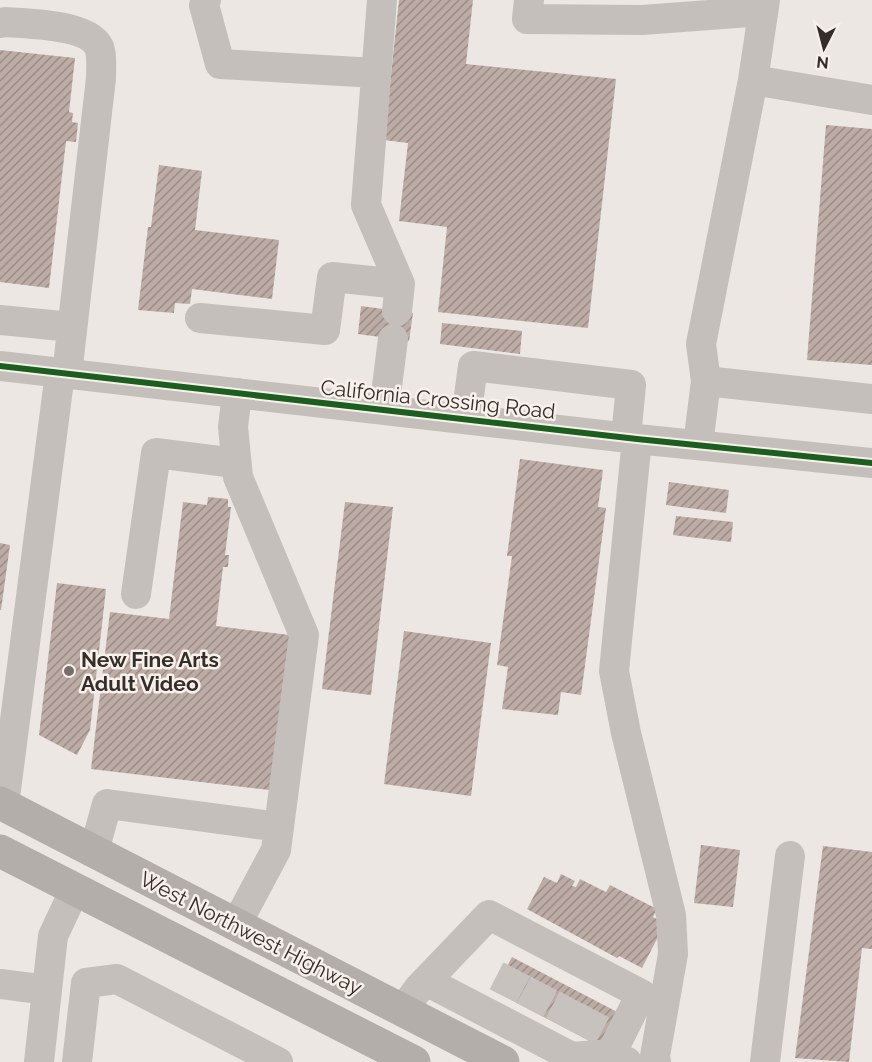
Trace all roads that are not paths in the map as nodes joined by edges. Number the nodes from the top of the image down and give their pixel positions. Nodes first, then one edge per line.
1 (206, 0) edge
2 (382, 0) edge
3 (529, 0) edge
4 (764, 6) edge
5 (0, 23) edge
6 (376, 73) junction
7 (753, 80) junction
8 (872, 100) edge
9 (397, 311) junction
10 (200, 318) dead end
11 (0, 320) edge
12 (72, 327) junction
13 (0, 366) edge
14 (64, 374) junction
15 (706, 381) junction
16 (237, 393) junction
17 (872, 399) edge
18 (384, 410) junction
19 (466, 418) junction
20 (632, 438) junction
21 (698, 445) junction
22 (235, 463) junction
23 (872, 463) edge
24 (136, 594) dead end
25 (2, 804) edge
26 (279, 827) junction
27 (0, 851) edge
28 (94, 851) junction
29 (790, 856) dead end
30 (75, 889) junction
31 (236, 925) junction
32 (426, 981) junction
33 (0, 984) edge
34 (46, 990) junction
35 (305, 1006) junction
36 (498, 1006) junction
37 (402, 1011) junction
38 (566, 1045) edge
39 (490, 1055) edge
40 (619, 1058) edge
41 (39, 1062) edge
42 (77, 1062) edge
43 (278, 1062) edge
44 (414, 1062) edge
45 (656, 1062) edge
46 (765, 1062) edge

1 - 6 street
2 - 6 street
3 - 4 street
4 - 7 street
5 - 12 street
6 - 9 street
7 - 8 street
7 - 15 street
9 - 10 street
9 - 18 street
11 - 12 street
12 - 14 street
13 - 14 street, California Crossing Road
14 - 16 street, California Crossing Road
14 - 25 street
15 - 17 street
15 - 21 street
16 - 18 street, California Crossing Road
16 - 22 street
18 - 19 street, California Crossing Road
19 - 20 street, California Crossing Road
19 - 20 street
20 - 21 street, California Crossing Road
20 - 45 street
21 - 23 street, California Crossing Road
22 - 24 street
22 - 26 street
25 - 28 main road, West Northwest Highway
26 - 28 street
26 - 31 street
27 - 30 main road, West Northwest Highway
28 - 30 main road
28 - 31 main road, West Northwest Highway
29 - 46 street
30 - 34 street
30 - 35 main road, West Northwest Highway
31 - 37 main road, West Northwest Highway
32 - 36 street
32 - 37 street
32 - 40 street
33 - 34 street
34 - 41 street
35 - 37 main road
35 - 44 main road, West Northwest Highway
36 - 38 street
36 - 39 street
37 - 39 main road, West Northwest Highway
38 - 40 street
42 - 43 street

